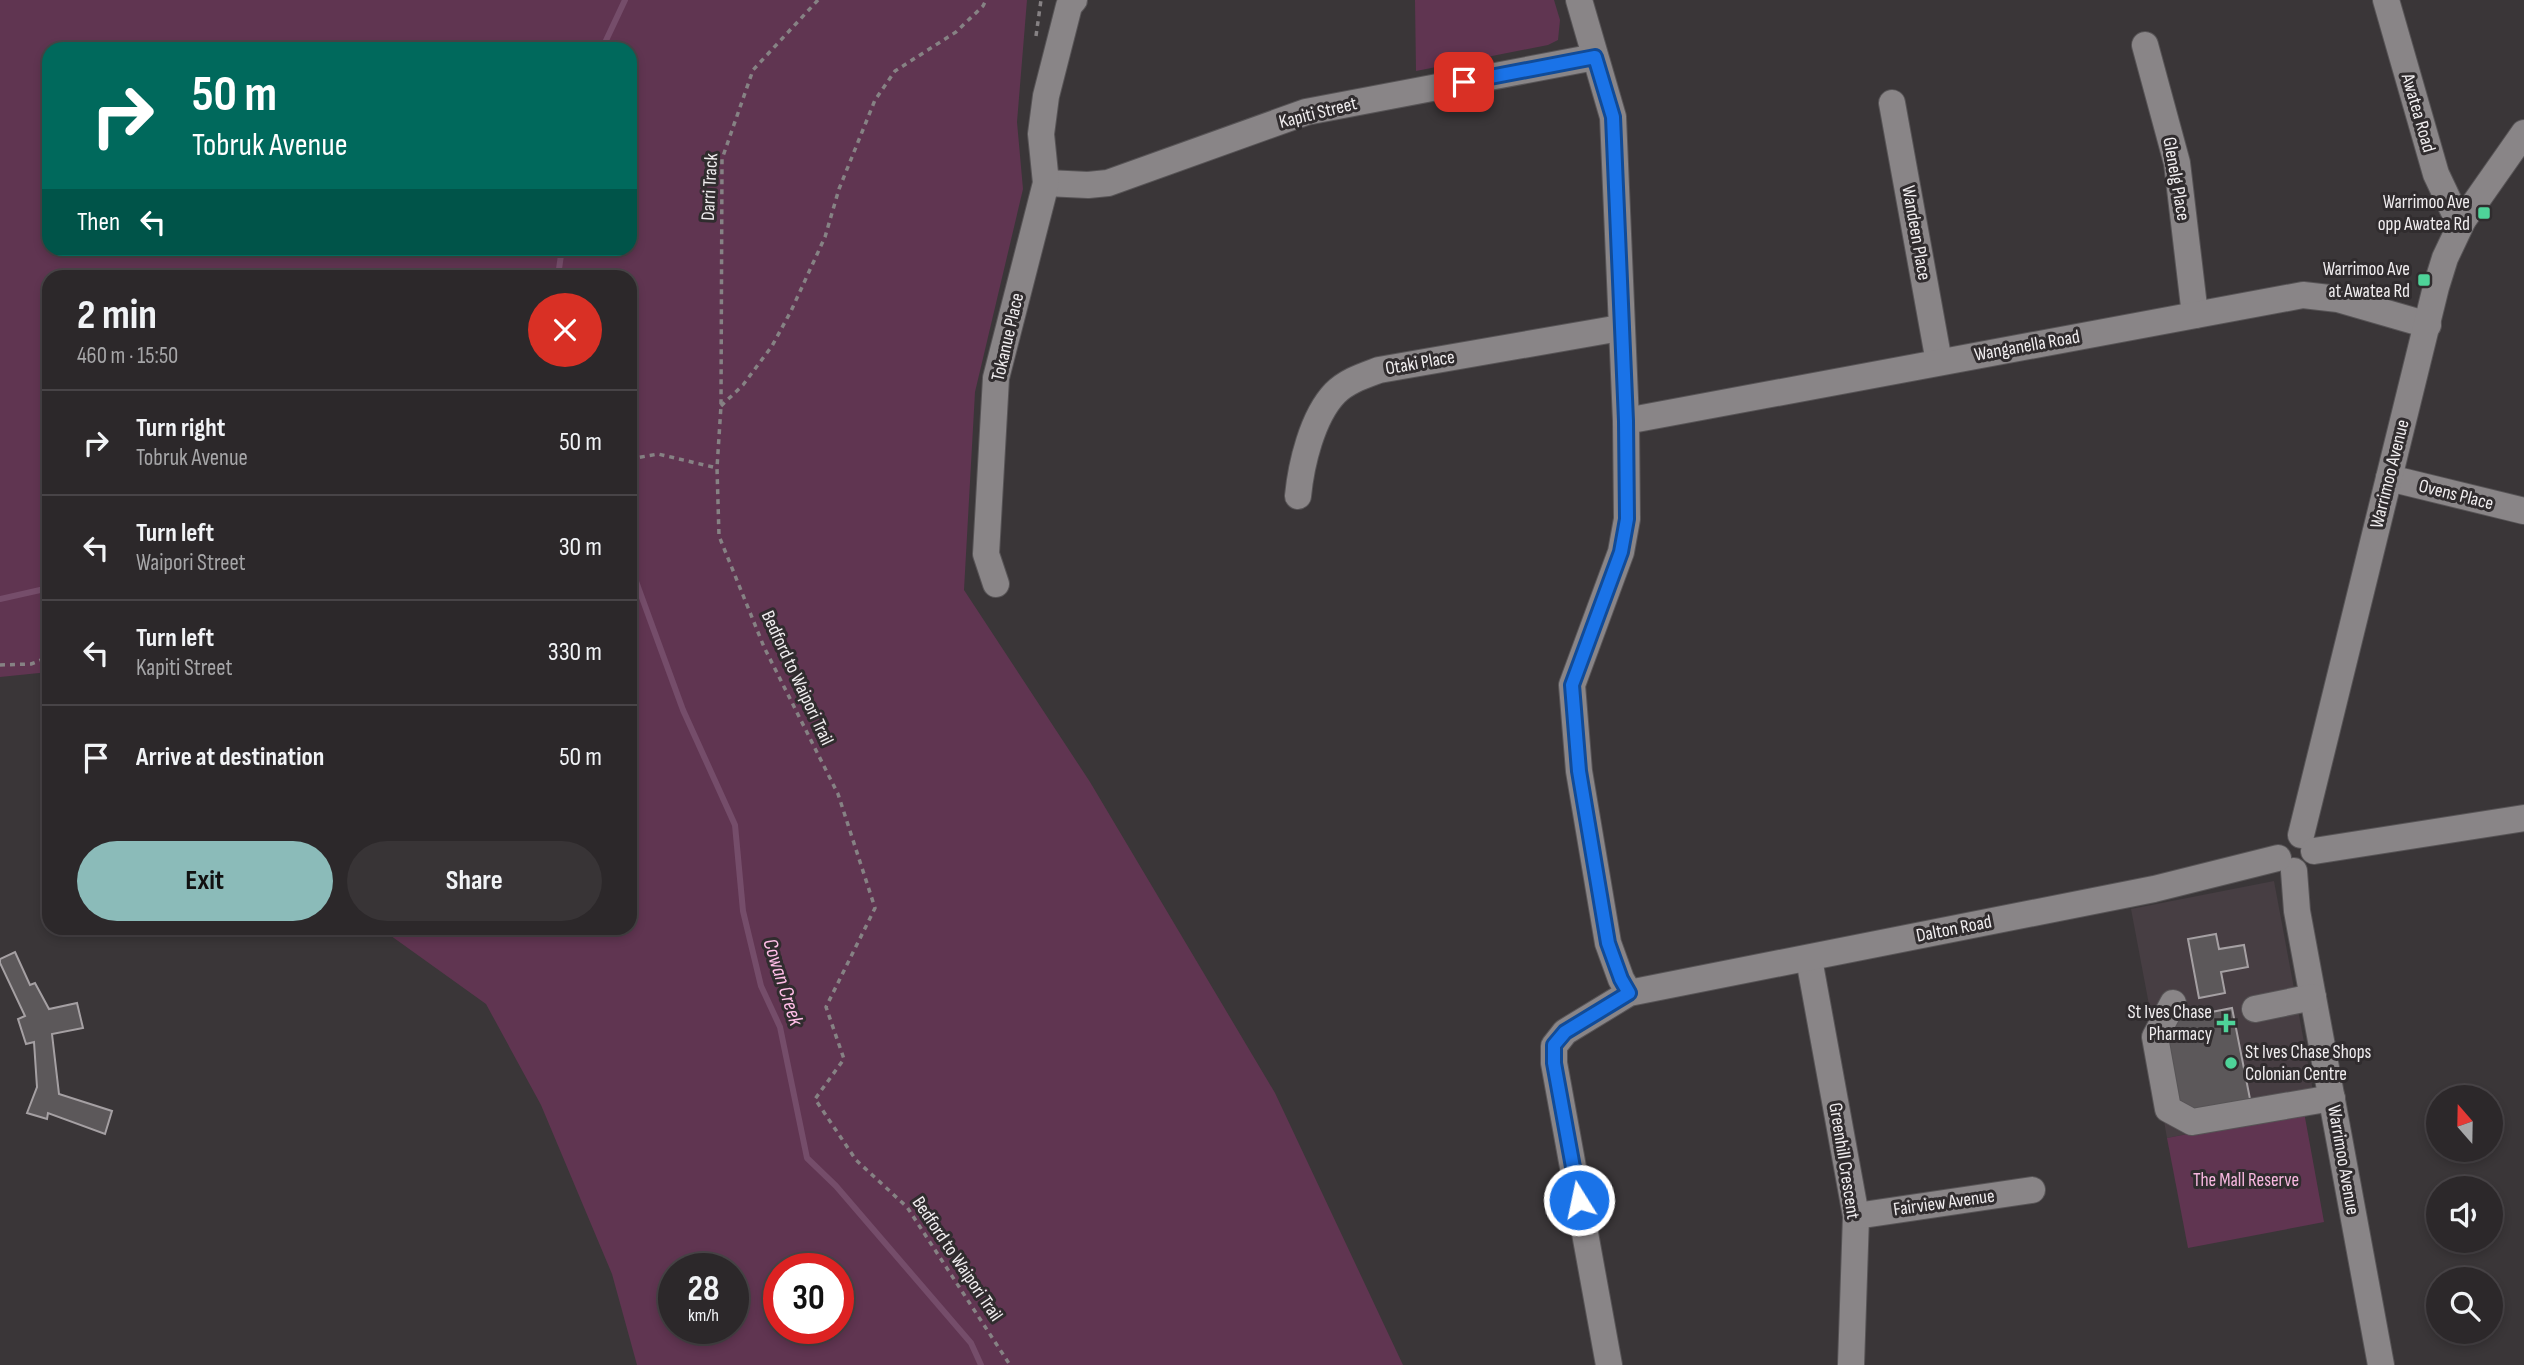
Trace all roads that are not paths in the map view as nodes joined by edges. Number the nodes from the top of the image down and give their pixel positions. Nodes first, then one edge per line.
1 (1074, 0) edge
2 (1578, 0) edge
3 (2386, 0) edge
4 (2145, 45) dead end
5 (1595, 57) junction
6 (1892, 103) dead end
7 (2524, 133) edge
8 (1046, 183) junction
9 (2463, 220) junction
10 (2195, 315) junction
11 (2428, 325) junction
12 (1620, 328) junction
13 (1939, 362) junction
14 (1626, 421) junction
15 (2389, 478) junction
16 (1298, 496) dead end
17 (2524, 511) edge
18 (996, 584) dead end
19 (2524, 818) edge
20 (2307, 843) junction
21 (2286, 865) junction
22 (1809, 959) junction
23 (1629, 993) junction
24 (2313, 997) junction
25 (2173, 1003) dead end
26 (2255, 1009) dead end
27 (2332, 1098) junction
28 (2032, 1191) dead end
29 (1856, 1216) junction
30 (1609, 1365) edge
31 (1851, 1365) edge
32 (2381, 1365) edge

1 - 8 street, Tokanue Place
2 - 5 street
3 - 9 street, Awatea Road
4 - 10 street, Glenelg Place
5 - 8 street, Kapiti Street
5 - 12 street
6 - 13 street, Wandeen Place
7 - 9 street, Warrimoo Avenue
8 - 18 street, Tokanue Place
9 - 11 street, Warrimoo Avenue
10 - 11 street, Wanganella Road
10 - 13 street, Wanganella Road
11 - 15 street, Warrimoo Avenue
12 - 14 street
12 - 16 street, Otaki Place
13 - 14 street, Wanganella Road
14 - 23 street
15 - 17 street, Ovens Place
15 - 20 street, Warrimoo Avenue
19 - 20 street
20 - 21 street
21 - 22 street, Dalton Road
21 - 24 street, Warrimoo Avenue
22 - 23 street, Dalton Road
22 - 29 street, Greenhill Crescent
23 - 30 street
24 - 26 street
24 - 27 street, Warrimoo Avenue
25 - 27 street
27 - 32 street, Warrimoo Avenue
28 - 29 street, Fairview Avenue
29 - 31 street, Greenhill Crescent

